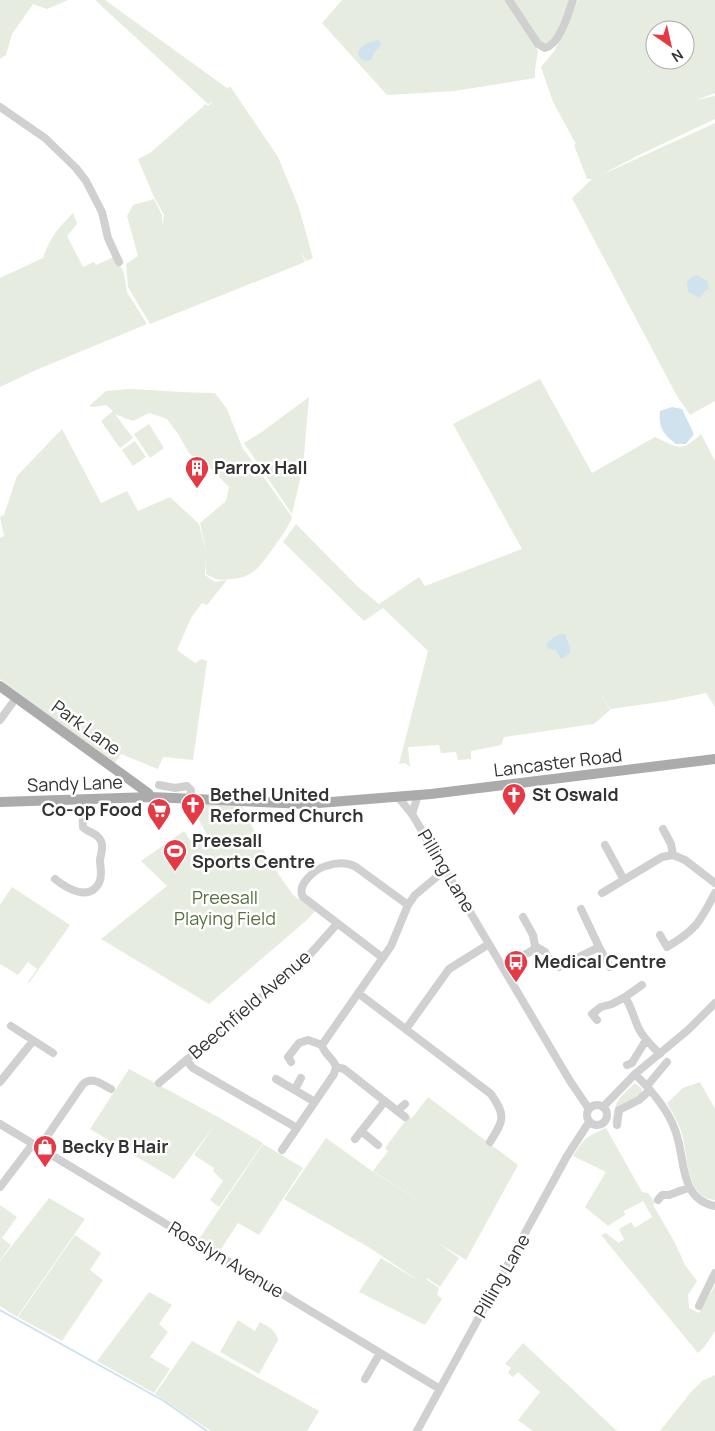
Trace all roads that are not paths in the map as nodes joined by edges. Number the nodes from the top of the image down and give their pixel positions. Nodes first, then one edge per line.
1 (509, 0) edge
2 (573, 0) edge
3 (0, 107) edge
4 (119, 262) dead end
5 (0, 686) edge
6 (16, 698) junction
7 (0, 720) edge
8 (715, 760) edge
9 (132, 782) junction
10 (159, 785) dead end
11 (418, 795) junction
12 (401, 796) junction
13 (151, 797) junction
14 (129, 798) junction
15 (190, 798) junction
16 (82, 800) junction
17 (0, 802) edge
18 (412, 814) junction
19 (663, 829) dead end
20 (605, 845) dead end
21 (673, 855) junction
22 (445, 870) junction
23 (55, 879) dead end
24 (624, 880) junction
25 (715, 883) edge
26 (602, 893) dead end
27 (715, 893) edge
28 (408, 905) junction
29 (580, 909) dead end
30 (524, 917) dead end
31 (337, 924) junction
32 (660, 935) dead end
33 (489, 944) junction
34 (535, 946) junction
35 (599, 947) junction
36 (383, 958) junction
37 (503, 967) junction
38 (610, 967) dead end
39 (642, 985) dead end
40 (358, 993) junction
41 (625, 997) junction
42 (715, 1003) edge
43 (592, 1015) dead end
44 (11, 1026) dead end
45 (406, 1029) junction
46 (646, 1040) junction
47 (33, 1041) junction
48 (322, 1045) junction
49 (53, 1053) dead end
50 (660, 1054) junction
51 (186, 1060) junction
52 (291, 1062) dead end
53 (668, 1062) dead end
54 (628, 1066) dead end
55 (336, 1067) junction
56 (635, 1074) junction
57 (301, 1078) dead end
58 (276, 1079) dead end
59 (0, 1082) edge
60 (159, 1083) dead end
61 (649, 1088) junction
62 (111, 1089) dead end
63 (295, 1089) junction
64 (385, 1101) junction
65 (315, 1102) junction
66 (405, 1104) dead end
67 (603, 1107) junction
68 (589, 1109) junction
69 (397, 1111) junction
70 (405, 1117) dead end
71 (589, 1122) junction
72 (619, 1122) dead end
73 (0, 1124) edge
74 (297, 1128) junction
75 (361, 1131) junction
76 (355, 1139) dead end
77 (490, 1142) dead end
78 (378, 1144) dead end
79 (36, 1147) junction
80 (282, 1150) dead end
81 (0, 1187) edge
82 (688, 1188) junction
83 (660, 1195) dead end
84 (715, 1206) edge
85 (715, 1273) edge
86 (699, 1300) dead end
87 (380, 1353) junction
88 (365, 1379) dead end
89 (440, 1388) junction
90 (417, 1431) edge

1 - 2 street
3 - 4 street
5 - 6 main road, Park Lane
6 - 7 street
6 - 9 main road, Park Lane
8 - 11 main road, Lancaster Road
9 - 13 main road, Park Lane
9 - 14 main road
10 - 15 street
11 - 12 main road, Lancaster Road
11 - 18 street, Pilling Lane
12 - 15 main road, Lancaster Road
12 - 18 street, Pilling Lane
13 - 14 main road, Sandy Lane
13 - 15 main road, Lancaster Road
14 - 16 main road, Sandy Lane
16 - 17 main road, Sandy Lane
16 - 23 street
18 - 22 street, Pilling Lane
19 - 21 street
20 - 24 street
21 - 24 street
21 - 25 street
22 - 28 street
22 - 33 street, Pilling Lane
24 - 26 street
27 - 32 street
28 - 31 street
28 - 36 street
29 - 35 street
30 - 34 street
31 - 36 street
31 - 51 street, Beechfield Avenue
33 - 37 street, Pilling Lane
33 - 45 street
34 - 35 street
34 - 37 street
35 - 38 street
36 - 40 street
37 - 68 street, Pilling Lane
39 - 41 street
40 - 45 street
40 - 48 street
41 - 43 street
41 - 46 street
42 - 50 street
44 - 47 street
45 - 77 street
46 - 50 street
46 - 54 street
47 - 49 street
47 - 59 street
48 - 52 street
48 - 55 street
50 - 56 street
51 - 60 street, Beechfield Avenue
51 - 74 street
53 - 61 street
55 - 64 street
55 - 65 street
56 - 61 street
56 - 67 street
57 - 63 street
58 - 63 street
61 - 72 street
61 - 82 street
62 - 79 street
63 - 65 street
64 - 69 street
64 - 75 street
65 - 74 street
66 - 69 street
67 - 68 street
67 - 71 street
68 - 71 street
69 - 70 street
71 - 89 street, Pilling Lane
73 - 79 street, Rosslyn Avenue
74 - 80 street
75 - 76 street
75 - 78 street
79 - 81 street
79 - 87 street, Rosslyn Avenue
82 - 83 street
82 - 84 street
85 - 86 street
87 - 88 street
87 - 89 street, Rosslyn Avenue
89 - 90 street, Pilling Lane

